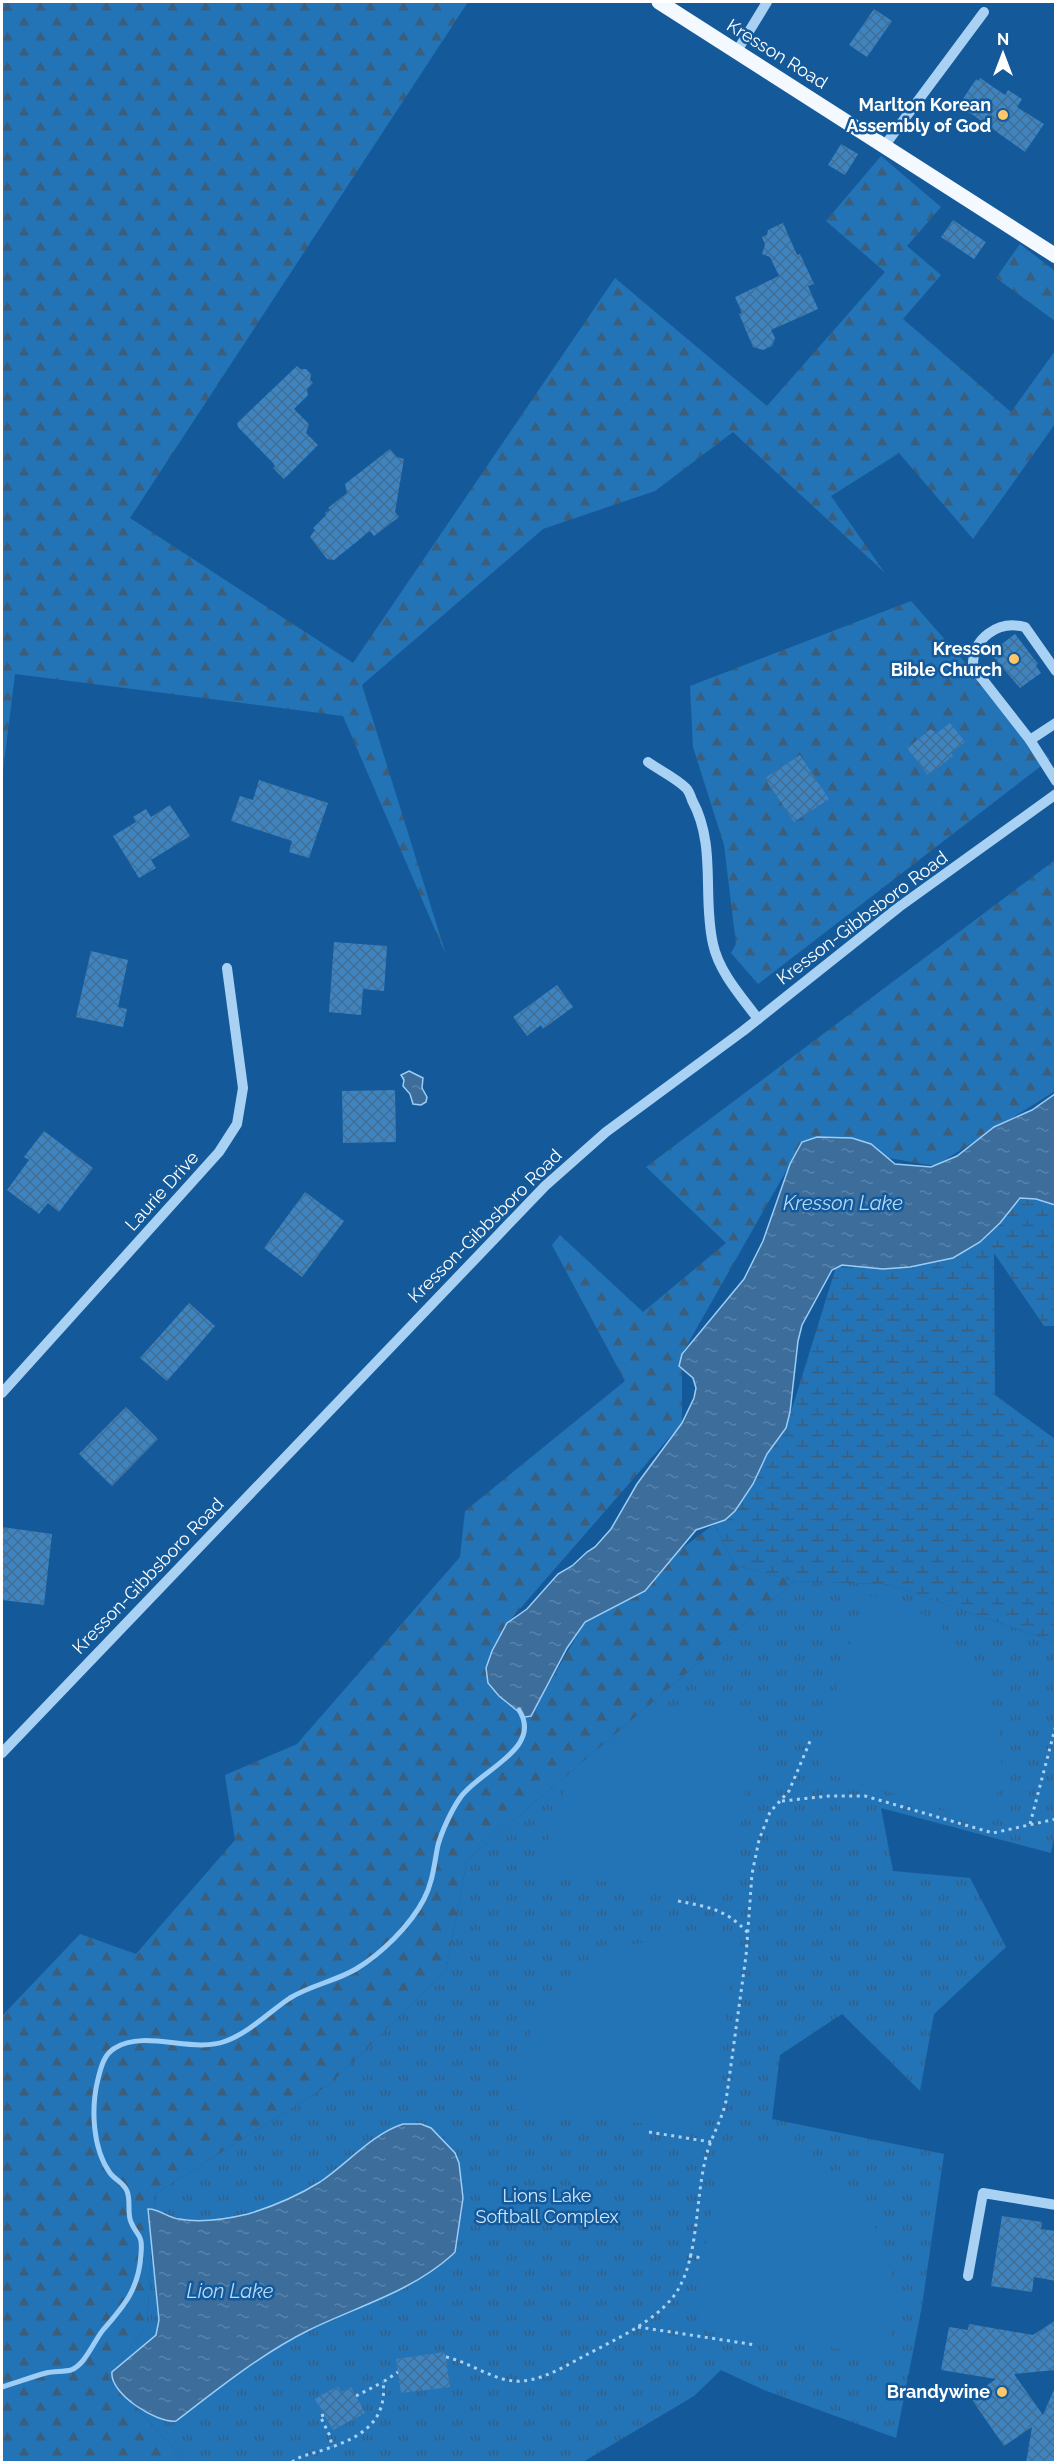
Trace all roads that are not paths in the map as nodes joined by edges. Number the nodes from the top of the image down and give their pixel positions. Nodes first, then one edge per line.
1 (659, 2) edge
2 (767, 2) edge
3 (984, 12) dead end
4 (737, 51) junction
5 (885, 145) junction
6 (1056, 256) edge
7 (1056, 671) edge
8 (1056, 723) edge
9 (1030, 740) junction
10 (648, 762) dead end
11 (1056, 781) edge
12 (1056, 794) edge
13 (227, 968) dead end
14 (758, 1019) junction
15 (2, 1394) edge
16 (2, 1753) edge
17 (1056, 2205) edge
18 (968, 2276) dead end

1 - 4 main road, Kresson Road
2 - 4 street
3 - 5 street
4 - 5 main road, Kresson Road
5 - 6 main road, Kresson Road
7 - 9 street
8 - 9 street
9 - 11 street
10 - 14 street
12 - 14 street, Kresson-Gibbsboro Road
13 - 15 street, Laurie Drive
14 - 16 street, Kresson-Gibbsboro Road
17 - 18 street

